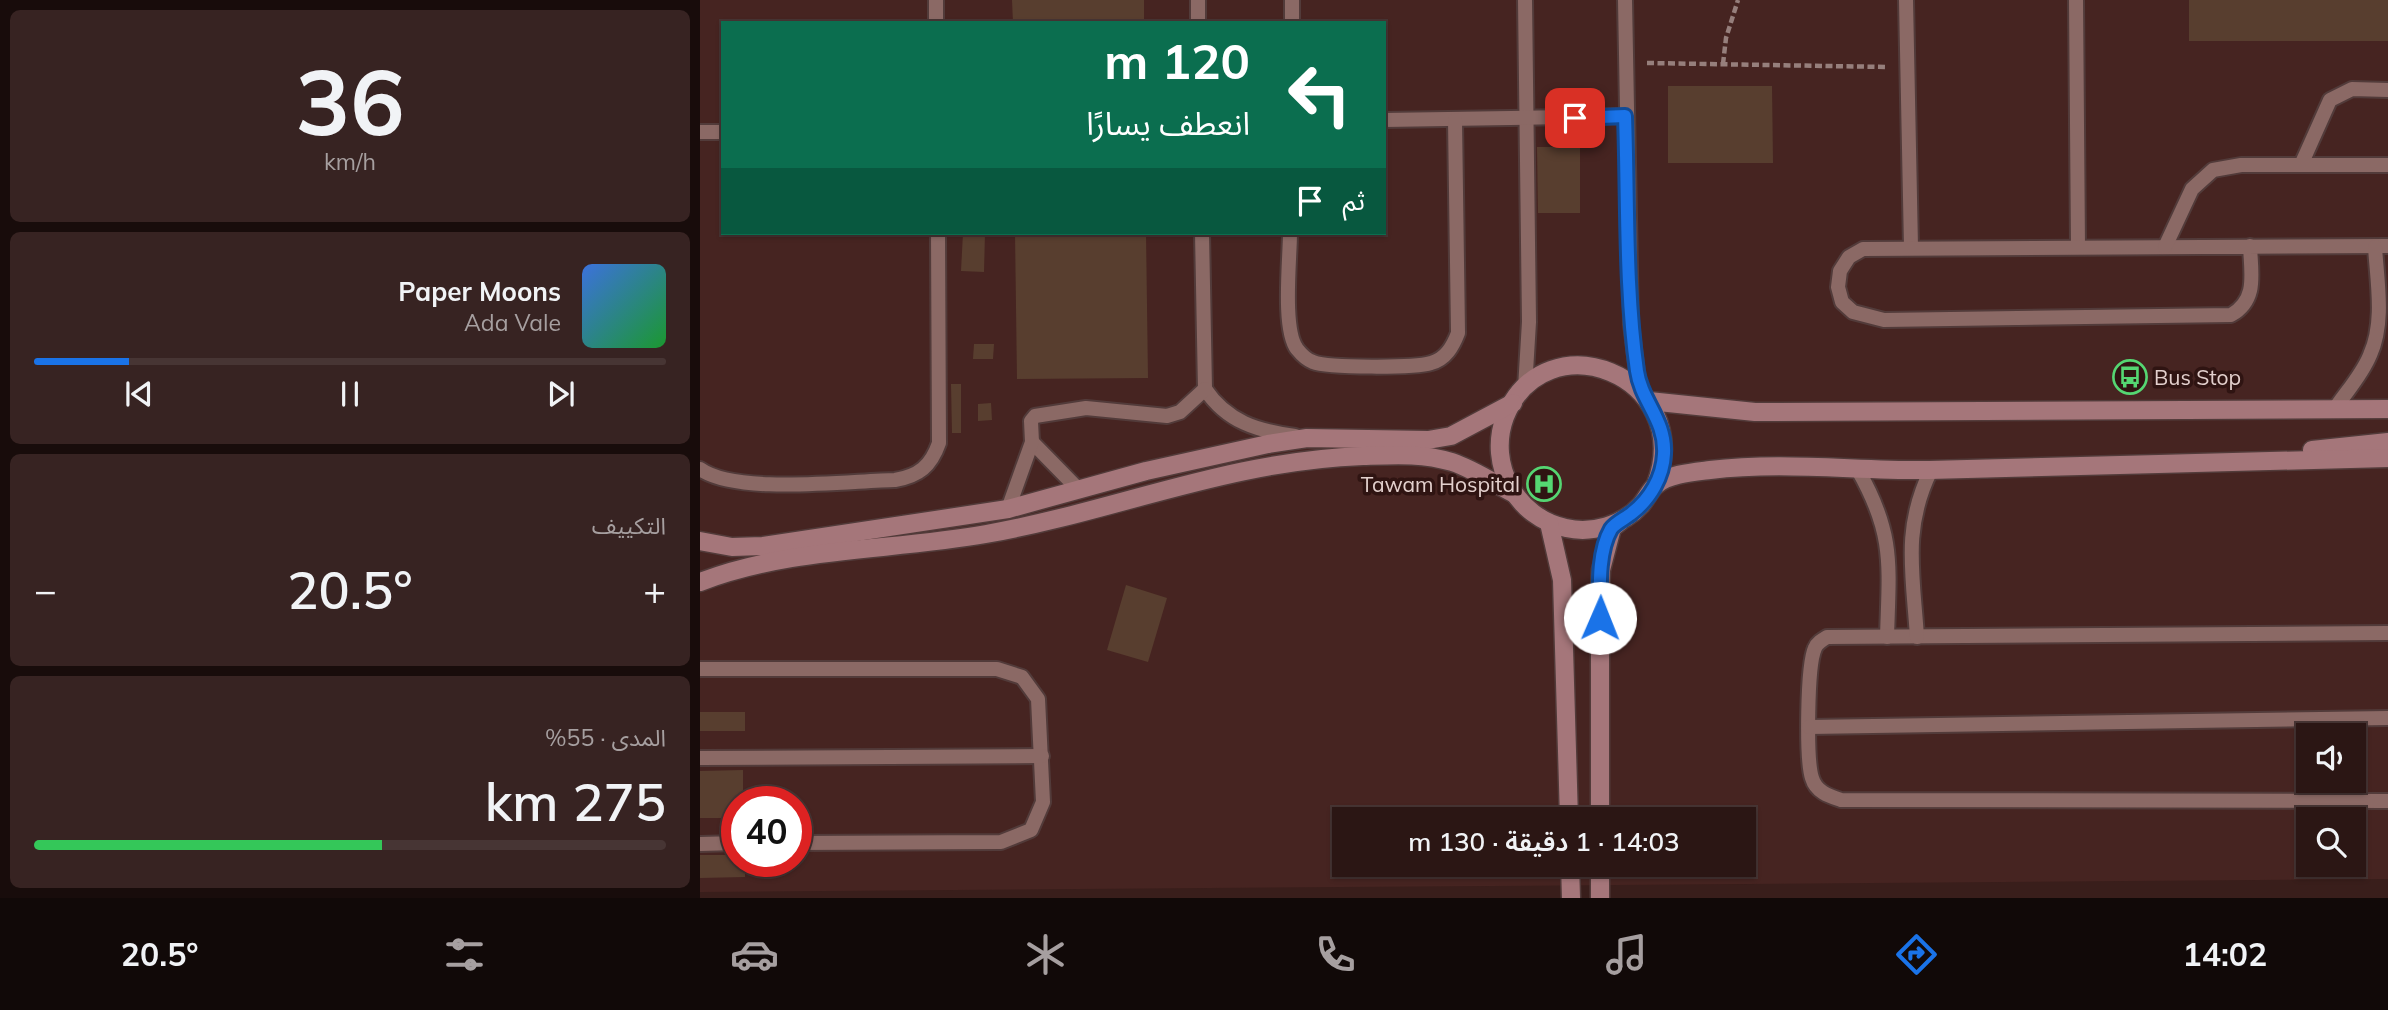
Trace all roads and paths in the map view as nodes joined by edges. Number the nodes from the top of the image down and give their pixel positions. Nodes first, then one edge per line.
1 (936, 0) edge
2 (1198, 0) edge
3 (1292, 0) edge
4 (1525, 0) edge
5 (1625, 0) edge
6 (1738, 0) edge
7 (1906, 0) edge
8 (2076, 0) edge
9 (936, 21) edge
10 (1198, 21) edge
11 (1292, 21) edge
12 (1625, 62) junction
13 (1723, 64) junction
14 (1907, 68) junction
15 (2388, 90) edge
16 (1625, 116) junction
17 (1524, 119) junction
18 (1386, 120) edge
19 (1455, 120) junction
20 (700, 132) edge
21 (721, 132) edge
22 (2301, 165) junction
23 (2388, 165) edge
24 (938, 235) edge
25 (1202, 235) edge
26 (1290, 235) edge
27 (2250, 246) junction
28 (1911, 247) junction
29 (2078, 247) junction
30 (2165, 247) junction
31 (2381, 247) edge
32 (1525, 388) junction
33 (1205, 389) junction
34 (1644, 395) junction
35 (1513, 403) junction
36 (2388, 408) edge
37 (2334, 410) junction
38 (1307, 438) junction
39 (1032, 442) junction
40 (2388, 442) edge
41 (2388, 458) edge
42 (2298, 460) junction
43 (700, 469) edge
44 (1858, 470) junction
45 (1931, 470) junction
46 (1656, 484) junction
47 (1079, 490) junction
48 (1513, 493) junction
49 (1008, 509) junction
50 (1625, 518) junction
51 (1549, 523) junction
52 (700, 541) edge
53 (700, 582) edge
54 (2388, 633) edge
55 (1887, 637) junction
56 (1917, 637) junction
57 (700, 669) edge
58 (2388, 718) edge
59 (1809, 727) junction
60 (1042, 756) junction
61 (700, 758) edge
62 (2388, 801) edge
63 (1569, 807) edge
64 (1600, 807) edge
65 (812, 843) edge
66 (700, 844) edge
67 (721, 844) edge
68 (1571, 877) edge
69 (1600, 877) edge
70 (1572, 898) edge
71 (1600, 898) edge

1 - 9 lane
2 - 10 lane
3 - 11 lane
4 - 17 lane
5 - 12 lane
6 - 13 path
7 - 14 lane
8 - 29 lane
12 - 13 path
12 - 16 lane
13 - 14 path
14 - 28 lane
15 - 22 lane
16 - 17 lane
16 - 34 lane
17 - 19 lane
17 - 32 lane
18 - 19 lane
19 - 26 lane
20 - 21 lane
22 - 23 lane
22 - 30 lane
24 - 43 lane
25 - 33 lane
27 - 28 lane
27 - 30 lane
27 - 31 lane
28 - 29 lane
29 - 30 lane
31 - 37 lane
32 - 34 street
32 - 35 street
33 - 38 lane
33 - 39 lane
34 - 37 street
34 - 46 street
35 - 38 street
35 - 48 street
36 - 37 street
38 - 47 street
39 - 47 lane
39 - 49 lane
40 - 42 street
41 - 42 street
42 - 45 street
44 - 45 street
44 - 46 street
44 - 55 lane
45 - 56 lane
46 - 50 street
47 - 49 street
48 - 51 street
48 - 53 street
49 - 52 street
50 - 51 street
50 - 64 street
51 - 63 street
54 - 56 lane
55 - 56 lane
55 - 59 lane
57 - 60 lane
58 - 59 lane
59 - 62 lane
60 - 61 lane
60 - 65 lane
66 - 67 lane
68 - 70 street
69 - 71 street

